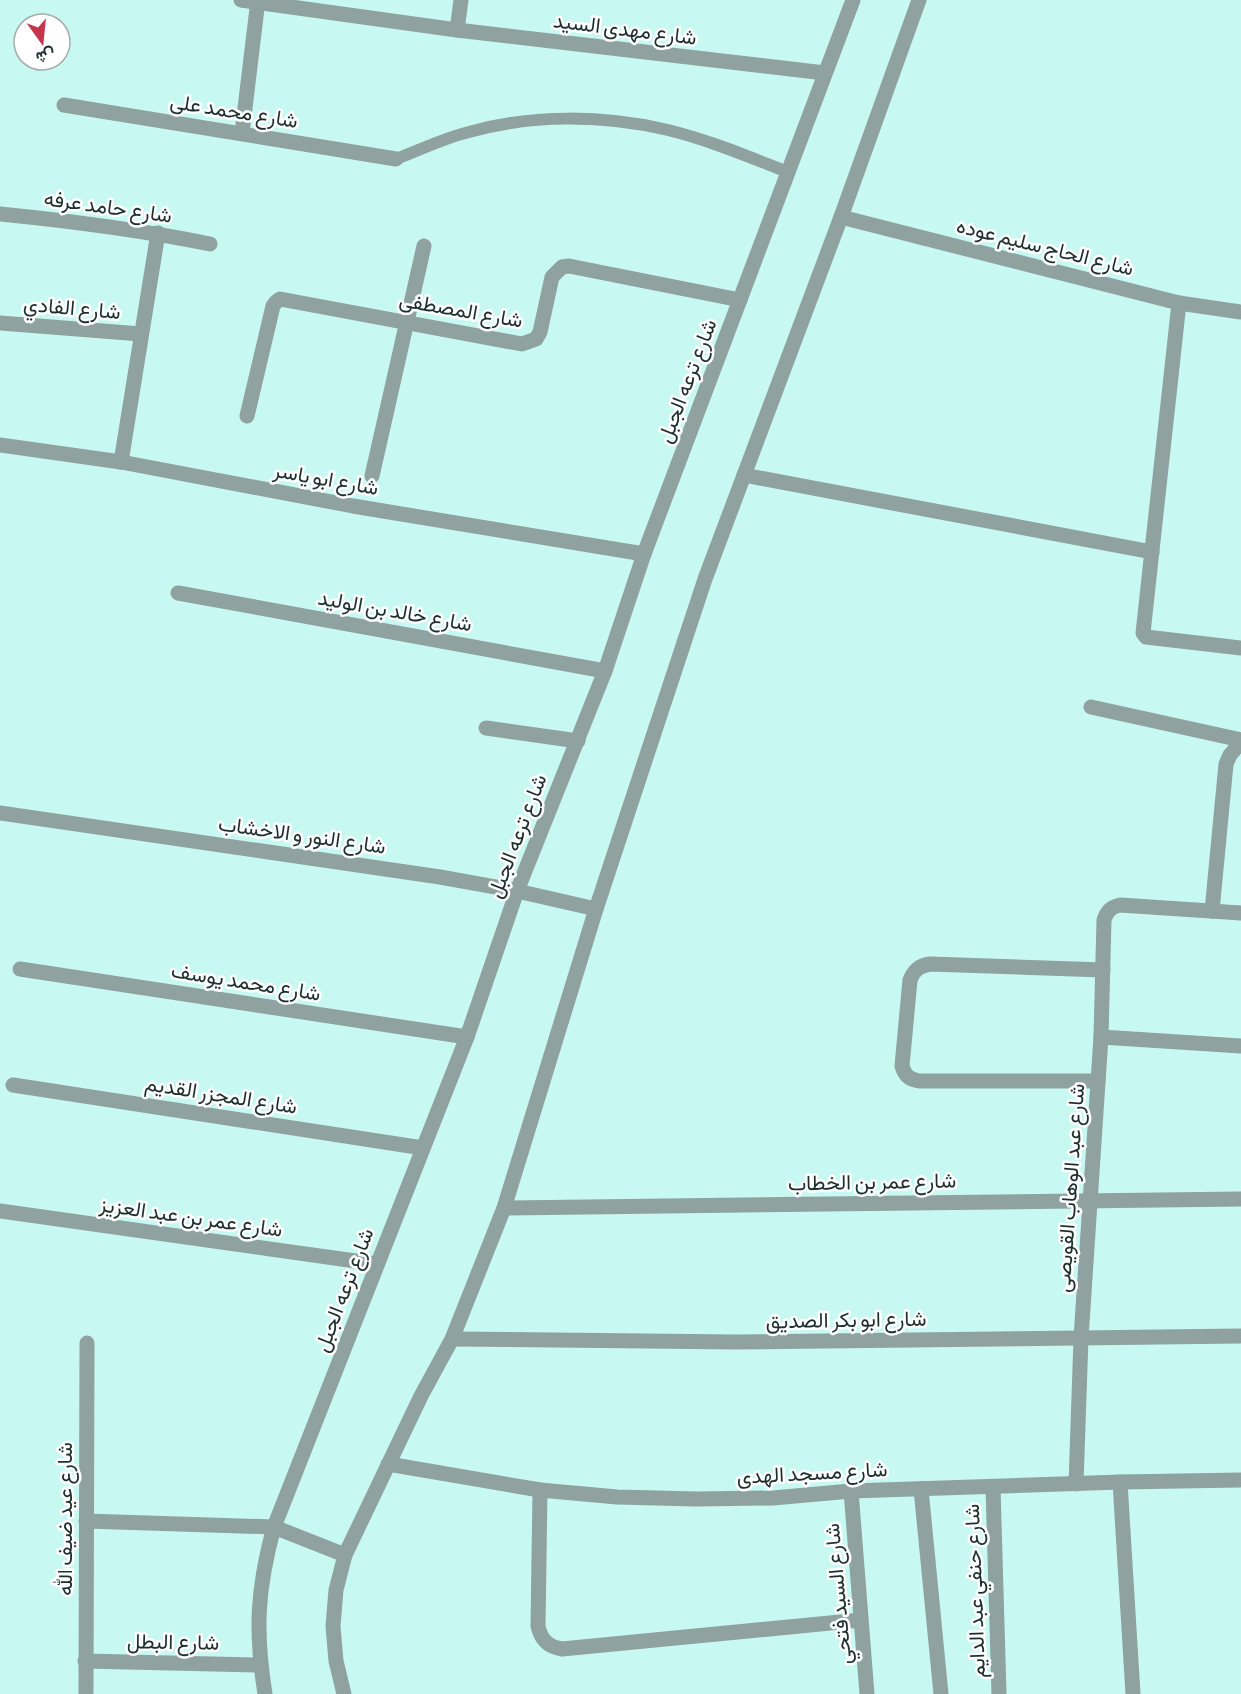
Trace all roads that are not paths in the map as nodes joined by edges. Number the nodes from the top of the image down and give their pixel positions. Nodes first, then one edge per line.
1 (241, 0) edge
2 (461, 0) edge
3 (853, 0) edge
4 (919, 0) edge
5 (258, 1) edge
6 (457, 30) junction
7 (825, 74) junction
8 (64, 105) dead end
9 (242, 134) junction
10 (396, 159) joint
11 (788, 172) junction
12 (0, 214) edge
13 (841, 217) junction
14 (158, 233) junction
15 (210, 244) dead end
16 (424, 246) dead end
17 (740, 300) junction
18 (1179, 303) junction
19 (1241, 312) edge
20 (407, 322) junction
21 (0, 323) edge
22 (141, 334) junction
23 (247, 416) dead end
24 (0, 445) edge
25 (121, 462) junction
26 (744, 475) junction
27 (372, 476) dead end
28 (1152, 552) junction
29 (645, 554) junction
30 (178, 593) dead end
31 (1241, 648) edge
32 (605, 671) junction
33 (1091, 707) dead end
34 (486, 728) dead end
35 (578, 741) junction
36 (1241, 741) edge
37 (0, 813) edge
38 (517, 891) junction
39 (596, 909) junction
40 (1212, 911) junction
41 (1241, 913) edge
42 (20, 969) dead end
43 (1103, 970) junction
44 (467, 1037) junction
45 (1101, 1037) junction
46 (1241, 1046) edge
47 (1098, 1082) junction
48 (12, 1085) dead end
49 (423, 1148) junction
50 (1241, 1199) edge
51 (1090, 1200) junction
52 (504, 1208) junction
53 (0, 1211) edge
54 (377, 1264) junction
55 (1241, 1336) edge
56 (1080, 1338) junction
57 (452, 1339) junction
58 (87, 1343) dead end
59 (388, 1464) junction
60 (1241, 1480) edge
61 (1120, 1482) junction
62 (1076, 1484) junction
63 (993, 1487) junction
64 (921, 1489) junction
65 (540, 1490) junction
66 (851, 1491) junction
67 (86, 1521) junction
68 (274, 1527) junction
69 (345, 1555) junction
70 (861, 1620) junction
71 (85, 1661) junction
72 (260, 1665) junction
73 (86, 1694) edge
74 (265, 1694) edge
75 (344, 1694) edge
76 (867, 1694) edge
77 (941, 1694) edge
78 (999, 1694) edge
79 (1133, 1694) edge

1 - 5 street, شارع مهدى السيد
2 - 6 street
3 - 7 street, شارع ترعه الجبل
4 - 13 street
5 - 6 street, شارع مهدى السيد
5 - 9 street
6 - 7 street, شارع مهدى السيد
7 - 11 street, شارع ترعه الجبل
8 - 9 street, شارع محمد على
9 - 10 street, شارع محمد على
10 - 11 lane
11 - 17 street, شارع ترعه الجبل
12 - 14 street, شارع حامد عرفه
13 - 18 street, شارع الحاج سليم عوده
13 - 26 street
14 - 15 street, شارع حامد عرفه
14 - 22 street
16 - 20 street
17 - 20 street, شارع المصطفى
17 - 29 street, شارع ترعه الجبل
18 - 19 street, شارع الحاج سليم عوده
18 - 28 street
20 - 23 street, شارع المصطفى
20 - 27 street
21 - 22 street, شارع الفادي
22 - 25 street
24 - 25 street, شارع ابو ياسر
25 - 29 street, شارع ابو ياسر
26 - 28 street
26 - 39 street
28 - 31 street
29 - 32 street, شارع ترعه الجبل
30 - 32 street, شارع خالد بن الوليد
32 - 35 street, شارع ترعه الجبل
33 - 36 street
34 - 35 street
35 - 38 street, شارع ترعه الجبل
36 - 40 street
37 - 38 street, شارع النور و الاخشاب
38 - 39 street, شارع النور و الاخشاب
38 - 44 street, شارع ترعه الجبل
39 - 52 street
40 - 41 street
40 - 43 street, شارع عبد الوهاب القويصى
42 - 44 street, شارع محمد يوسف
43 - 45 street, شارع عبد الوهاب القويصى
43 - 47 street
44 - 49 street, شارع ترعه الجبل
45 - 46 street
45 - 47 street, شارع عبد الوهاب القويصى
47 - 51 street, شارع عبد الوهاب القويصى
48 - 49 street, شارع المجزر القديم
49 - 54 street, شارع ترعه الجبل
50 - 51 street, شارع عمر بن الخطاب
51 - 52 street, شارع عمر بن الخطاب
51 - 56 street, شارع عبد الوهاب القويصى
52 - 57 street
53 - 54 street, شارع عمر بن عبد العزيز
54 - 68 street, شارع ترعه الجبل
55 - 56 street, شارع ابو بكر الصديق
56 - 57 street, شارع ابو بكر الصديق
56 - 62 street, شارع عبد الوهاب القويصى
57 - 59 street
58 - 67 street, شارع عيد ضيف الله
59 - 65 street, شارع مسجد الهدى
59 - 69 street
60 - 61 street, شارع مسجد الهدى
61 - 62 street, شارع مسجد الهدى
61 - 79 street
62 - 63 street, شارع مسجد الهدى
63 - 64 street, شارع مسجد الهدى
63 - 78 street, شارع حنفي عبد الدايم
64 - 66 street, شارع مسجد الهدى
64 - 77 street
65 - 66 street, شارع مسجد الهدى
65 - 70 street
66 - 70 street, شارع السيد فتحي
67 - 68 street
67 - 71 street, شارع عيد ضيف الله
68 - 69 street
68 - 72 street, شارع ترعه الجبل
69 - 75 street
70 - 76 street, شارع السيد فتحي
71 - 72 street, شارع البطل
71 - 73 street, شارع عيد ضيف الله
72 - 74 street, شارع ترعه الجبل

